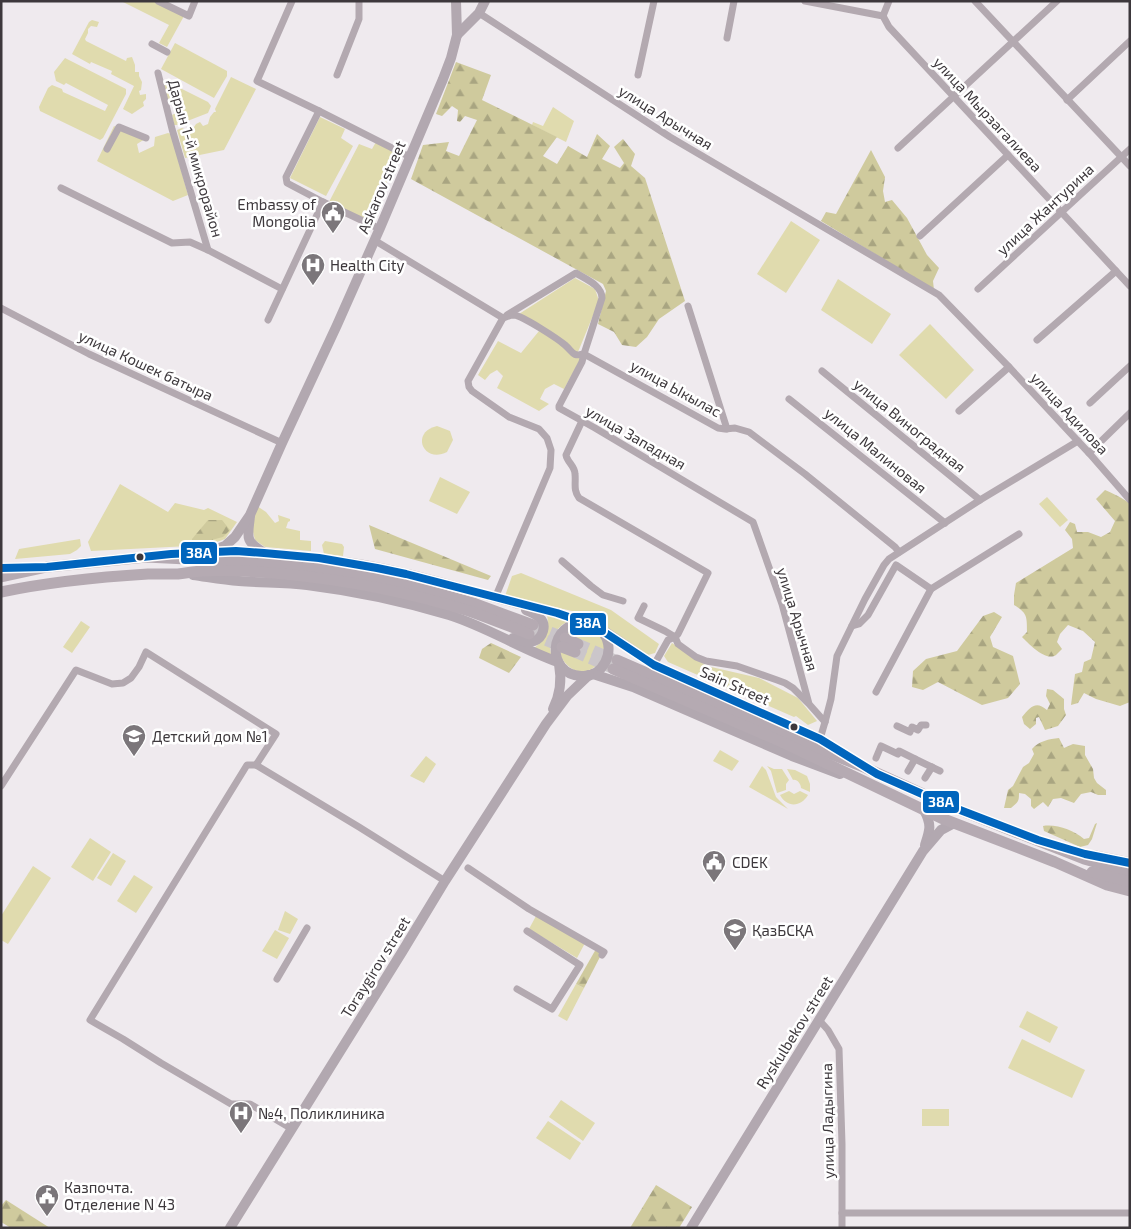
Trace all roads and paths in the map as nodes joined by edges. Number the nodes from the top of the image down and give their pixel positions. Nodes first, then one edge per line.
1 (158, 1) edge
2 (195, 1) edge
3 (292, 1) edge
4 (359, 1) edge
5 (456, 1) edge
6 (484, 1) edge
7 (654, 1) edge
8 (734, 1) edge
9 (805, 1) edge
10 (889, 1) edge
11 (975, 1) edge
12 (1057, 1) edge
13 (479, 13) junction
14 (883, 16) junction
15 (457, 35) junction
16 (727, 38) dead end
17 (1130, 41) edge
18 (1012, 42) junction
19 (152, 44) dead end
20 (167, 52) dead end
21 (158, 73) dead end
22 (337, 75) dead end
23 (638, 75) dead end
24 (953, 96) junction
25 (1066, 100) junction
26 (319, 110) junction
27 (146, 138) dead end
28 (898, 148) dead end
29 (107, 149) dead end
30 (1130, 149) edge
31 (1008, 155) junction
32 (410, 157) junction
33 (1121, 157) junction
34 (1130, 166) edge
35 (61, 188) dead end
36 (323, 202) junction
37 (1061, 212) junction
38 (380, 229) junction
39 (920, 236) dead end
40 (374, 240) junction
41 (208, 250) junction
42 (1116, 271) junction
43 (1130, 286) edge
44 (282, 289) junction
45 (978, 289) dead end
46 (688, 306) dead end
47 (1, 308) edge
48 (503, 318) junction
49 (268, 320) dead end
50 (1037, 340) dead end
51 (584, 354) junction
52 (1130, 366) edge
53 (1009, 367) junction
54 (822, 371) dead end
55 (789, 399) dead end
56 (1090, 403) dead end
57 (959, 411) dead end
58 (1130, 413) edge
59 (582, 421) junction
60 (727, 429) junction
61 (1078, 441) junction
62 (282, 443) junction
63 (1089, 453) junction
64 (980, 500) junction
65 (1130, 500) edge
66 (250, 515) junction
67 (751, 520) joint
68 (945, 523) junction
69 (1019, 534) dead end
70 (899, 552) junction
71 (209, 553) junction
72 (264, 553) junction
73 (146, 557) junction
74 (562, 561) dead end
75 (47, 567) junction
76 (1, 568) edge
77 (180, 574) junction
78 (1, 577) edge
79 (931, 589) junction
80 (1, 592) edge
81 (495, 598) junction
82 (623, 601) dead end
83 (644, 606) dead end
84 (590, 624) junction
85 (852, 626) junction
86 (491, 632) junction
87 (675, 637) junction
88 (564, 643) tunnel mouth
89 (576, 648) tunnel mouth
90 (559, 663) junction
91 (654, 664) junction
92 (591, 675) junction
93 (876, 692) dead end
94 (809, 704) junction
95 (825, 722) junction
96 (546, 724) junction
97 (926, 725) dead end
98 (897, 726) dead end
99 (820, 739) junction
100 (876, 758) dead end
101 (915, 759) junction
102 (256, 765) junction
103 (932, 767) junction
104 (866, 768) junction
105 (908, 771) dead end
106 (940, 771) dead end
107 (925, 778) dead end
108 (871, 785) junction
109 (1, 786) edge
110 (924, 810) junction
111 (954, 823) junction
112 (1038, 840) junction
113 (922, 851) junction
114 (1054, 862) junction
115 (1130, 862) edge
116 (468, 868) dead end
117 (1130, 872) edge
118 (445, 881) junction
119 (1130, 882) edge
120 (1130, 891) edge
121 (307, 928) dead end
122 (527, 931) dead end
123 (602, 955) dead end
124 (277, 979) dead end
125 (517, 989) dead end
126 (819, 1020) junction
127 (292, 1129) junction
128 (1130, 1213) edge
129 (842, 1214) junction
130 (230, 1228) edge
131 (691, 1228) edge
132 (842, 1228) edge

1 - 2 street
3 - 26 street
4 - 22 street
5 - 15 street, Askarov street
6 - 13 street
7 - 23 street
8 - 16 street
9 - 14 street
10 - 14 street
11 - 18 street
12 - 18 street
13 - 15 street
13 - 53 street, улица Арычная
14 - 24 street, улица Мырзагалиева
15 - 32 street, Askarov street
17 - 25 street
18 - 24 street
18 - 25 street
19 - 20 street
21 - 41 street, Дарын 1-й микрорайон
24 - 28 street
24 - 31 street, улица Мырзагалиева
25 - 33 street
26 - 32 street
26 - 36 street
27 - 29 street
30 - 33 street, улица Жантурина
31 - 37 street, улица Мырзагалиева
31 - 39 street
32 - 38 street, Askarov street
33 - 34 street
33 - 37 street, улица Жантурина
35 - 41 street
36 - 38 street
36 - 44 street
37 - 42 street, улица Мырзагалиева
37 - 45 street, улица Жантурина
38 - 40 street, Askarov street
40 - 48 street
40 - 62 street, Askarov street
41 - 44 street
42 - 43 street, улица Мырзагалиева
42 - 50 street
44 - 49 street
46 - 60 street
47 - 62 street, улица Кошек батыра
48 - 51 street, улица Ыкылас
48 - 51 street
48 - 81 street
51 - 59 street, улица Западная
51 - 60 street, улица Ыкылас
52 - 56 street
53 - 57 street
53 - 61 street, улица Адилова
54 - 64 street, улица Виноградная
55 - 68 street, улица Малиновая
58 - 63 street
59 - 67 street, улица Западная
59 - 87 street
60 - 70 street, улица Ыкылас
61 - 63 street, улица Адилова
61 - 64 street
62 - 66 street, Askarov street
63 - 65 street, улица Адилова
64 - 68 street
66 - 71 street
66 - 72 street
67 - 94 street, улица Арычная
68 - 70 street
69 - 79 street
70 - 85 street
71 - 72 street
71 - 73 street
72 - 81 street
73 - 75 main road
73 - 77 main road
74 - 82 street
75 - 76 street
75 - 78 main road
77 - 80 main road
77 - 86 street
79 - 85 street
79 - 93 street
81 - 84 street, Sain Street
81 - 86 street
83 - 87 street
84 - 90 street
84 - 91 street, Sain Street
84 - 92 street
85 - 95 street
86 - 90 street
87 - 91 street
87 - 94 street
88 - 89 main road
90 - 92 street
90 - 96 street
91 - 99 street, Sain Street
92 - 96 street
92 - 108 street, Sain Street
94 - 95 street, улица Арычная
95 - 99 street
96 - 118 street, Toraygirov street
97 - 98 street
99 - 104 street, Sain Street
100 - 101 street
101 - 103 street
101 - 105 street
102 - 109 street
102 - 118 street
102 - 127 street
103 - 106 street
103 - 107 street
104 - 108 main road, Sain Street
104 - 112 main road, Sain Street
108 - 110 main road, Sain Street
110 - 111 main road, Sain Street
110 - 113 street
111 - 113 street
111 - 114 main road, Sain Street
112 - 115 main road
112 - 117 main road, Sain Street
113 - 126 street, Ryskulbekov street
114 - 119 main road, Sain Street
114 - 120 main road
116 - 123 street
118 - 127 street, Toraygirov street
121 - 124 street
122 - 125 street
126 - 129 street, улица Ладыгина
126 - 131 street, Ryskulbekov street
127 - 130 street, Toraygirov street
128 - 129 street
129 - 132 street, улица Ладыгина

